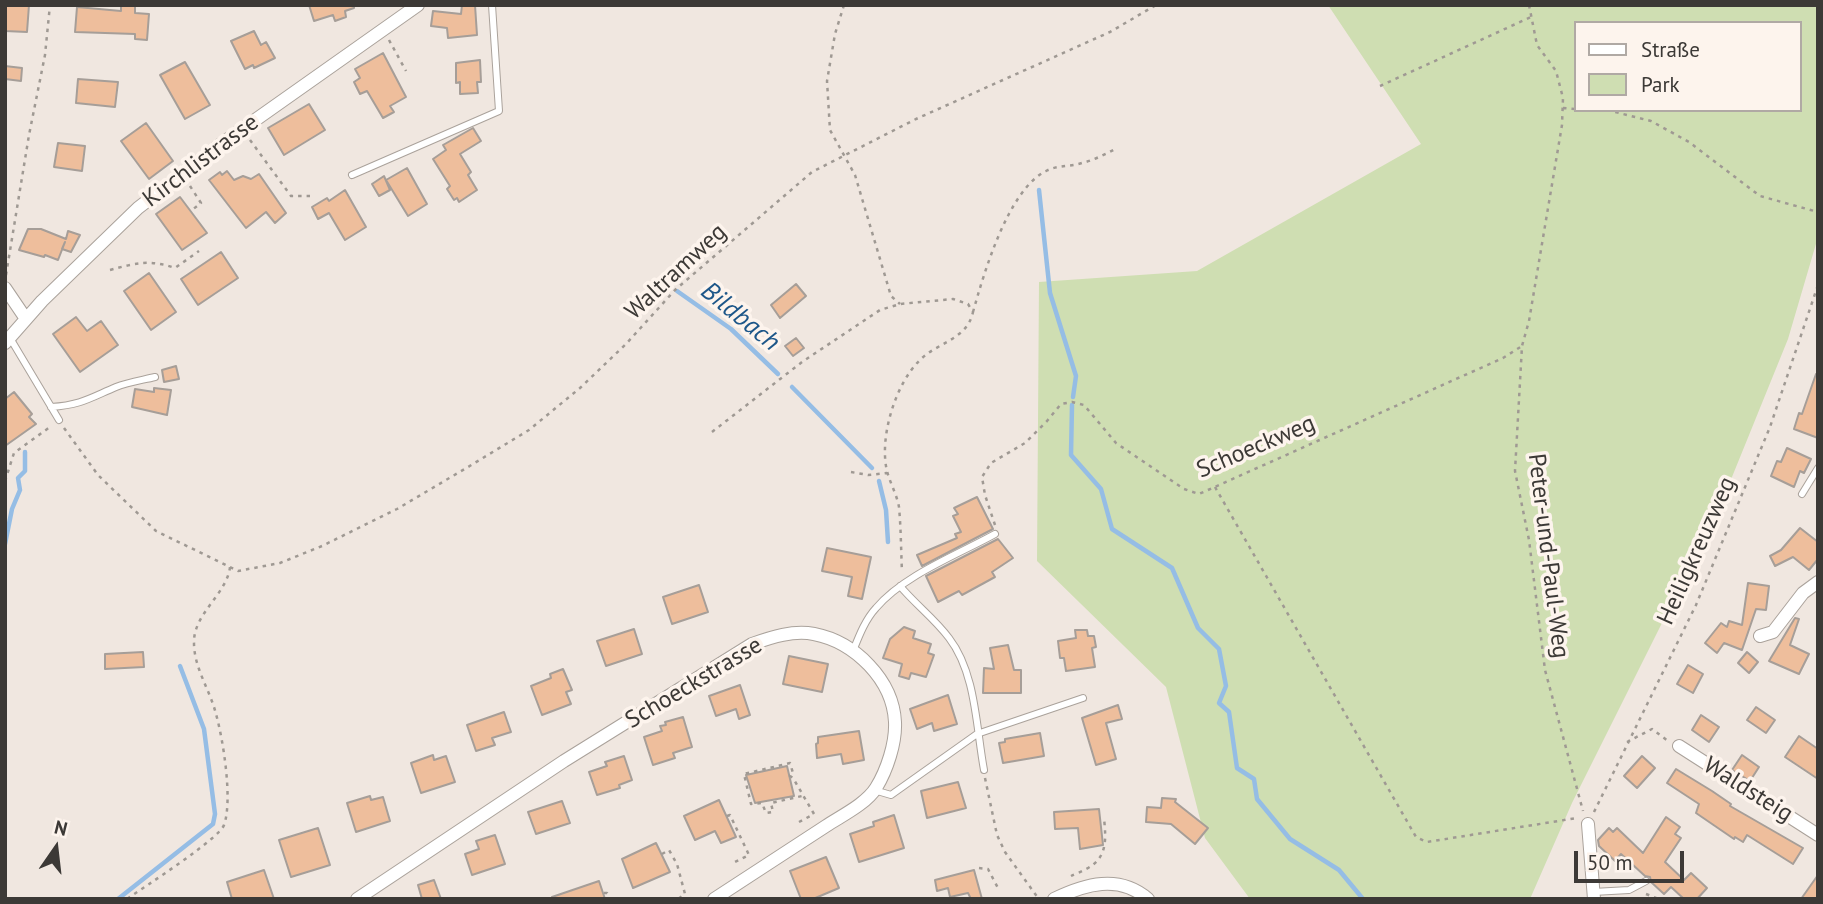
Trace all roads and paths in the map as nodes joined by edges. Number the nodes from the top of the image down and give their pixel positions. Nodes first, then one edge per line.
1 (50, 5) edge
2 (418, 5) edge
3 (492, 5) edge
4 (844, 5) edge
5 (1156, 5) edge
6 (1529, 5) edge
7 (1531, 17) junction
8 (382, 28) junction
9 (406, 71) dead end
10 (1380, 86) dead end
11 (1563, 108) junction
12 (1574, 109) edge
13 (1615, 112) edge
14 (242, 129) junction
15 (1117, 148) dead end
16 (844, 156) junction
17 (182, 174) junction
18 (352, 175) dead end
19 (310, 196) dead end
20 (192, 210) dead end
21 (1818, 212) edge
22 (199, 251) dead end
23 (110, 270) dead end
24 (5, 279) edge
25 (1818, 285) edge
26 (5, 288) edge
27 (900, 304) junction
28 (973, 312) junction
29 (26, 319) junction
30 (8, 340) edge
31 (1522, 346) junction
32 (155, 377) dead end
33 (51, 407) junction
34 (59, 420) junction
35 (712, 432) dead end
36 (1818, 468) edge
37 (851, 472) dead end
38 (887, 473) junction
39 (5, 481) edge
40 (1215, 486) junction
41 (1802, 494) dead end
42 (995, 534) joint
43 (230, 567) junction
44 (1818, 582) edge
45 (900, 586) junction
46 (1760, 636) dead end
47 (853, 650) junction
48 (1083, 698) dead end
49 (978, 734) junction
50 (1663, 738) dead end
51 (1627, 742) junction
52 (1679, 746) dead end
53 (984, 770) joint
54 (874, 790) junction
55 (802, 796) junction
56 (727, 816) dead end
57 (1104, 818) dead end
58 (1586, 820) junction
59 (799, 822) dead end
60 (1818, 835) edge
61 (662, 854) dead end
62 (733, 863) dead end
63 (979, 868) dead end
64 (1073, 880) dead end
65 (1646, 881) dead end
66 (999, 890) dead end
67 (604, 893) dead end
68 (1593, 895) edge
69 (1038, 898) edge
70 (127, 899) edge
71 (357, 899) edge
72 (611, 899) edge
73 (678, 899) edge
74 (714, 899) edge
75 (1055, 899) edge
76 (1148, 899) edge

1 - 24 path
2 - 8 street, Kirchlistrasse
3 - 18 lane
4 - 16 path
5 - 16 path, Waltramweg
6 - 7 path, Peter-und-Paul-Weg
7 - 10 path
7 - 11 path, Peter-und-Paul-Weg
8 - 9 path
8 - 14 street, Kirchlistrasse
11 - 12 path
11 - 31 path, Peter-und-Paul-Weg
13 - 21 path
14 - 17 street, Kirchlistrasse
14 - 19 path
15 - 28 path
16 - 27 path
16 - 43 path, Waltramweg
17 - 20 path
17 - 29 street, Kirchlistrasse
22 - 23 path
25 - 51 path, Heiligkreuzweg
26 - 29 street
27 - 28 path
27 - 35 path
28 - 38 path
29 - 30 street, Kirchlistrasse
30 - 33 lane
31 - 40 path, Schoeckweg
31 - 58 path, Peter-und-Paul-Weg
32 - 33 lane
33 - 34 lane
34 - 39 path
34 - 43 path
36 - 41 lane
37 - 38 path
38 - 45 path
40 - 42 path, Schoeckweg
40 - 58 path
42 - 45 lane
43 - 70 path
44 - 46 street
45 - 47 lane
45 - 49 lane
47 - 54 street, Schoeckstrasse
47 - 71 street, Schoeckstrasse
48 - 49 lane
49 - 53 lane
49 - 54 lane
50 - 51 path
51 - 58 path, Heiligkreuzweg
52 - 60 street, Waldsteig
53 - 69 path
54 - 74 street, Schoeckstrasse
55 - 55 path
55 - 59 path
56 - 62 path
57 - 64 path
58 - 68 street
61 - 73 path
63 - 66 path
65 - 68 lane
67 - 72 path
75 - 76 street

